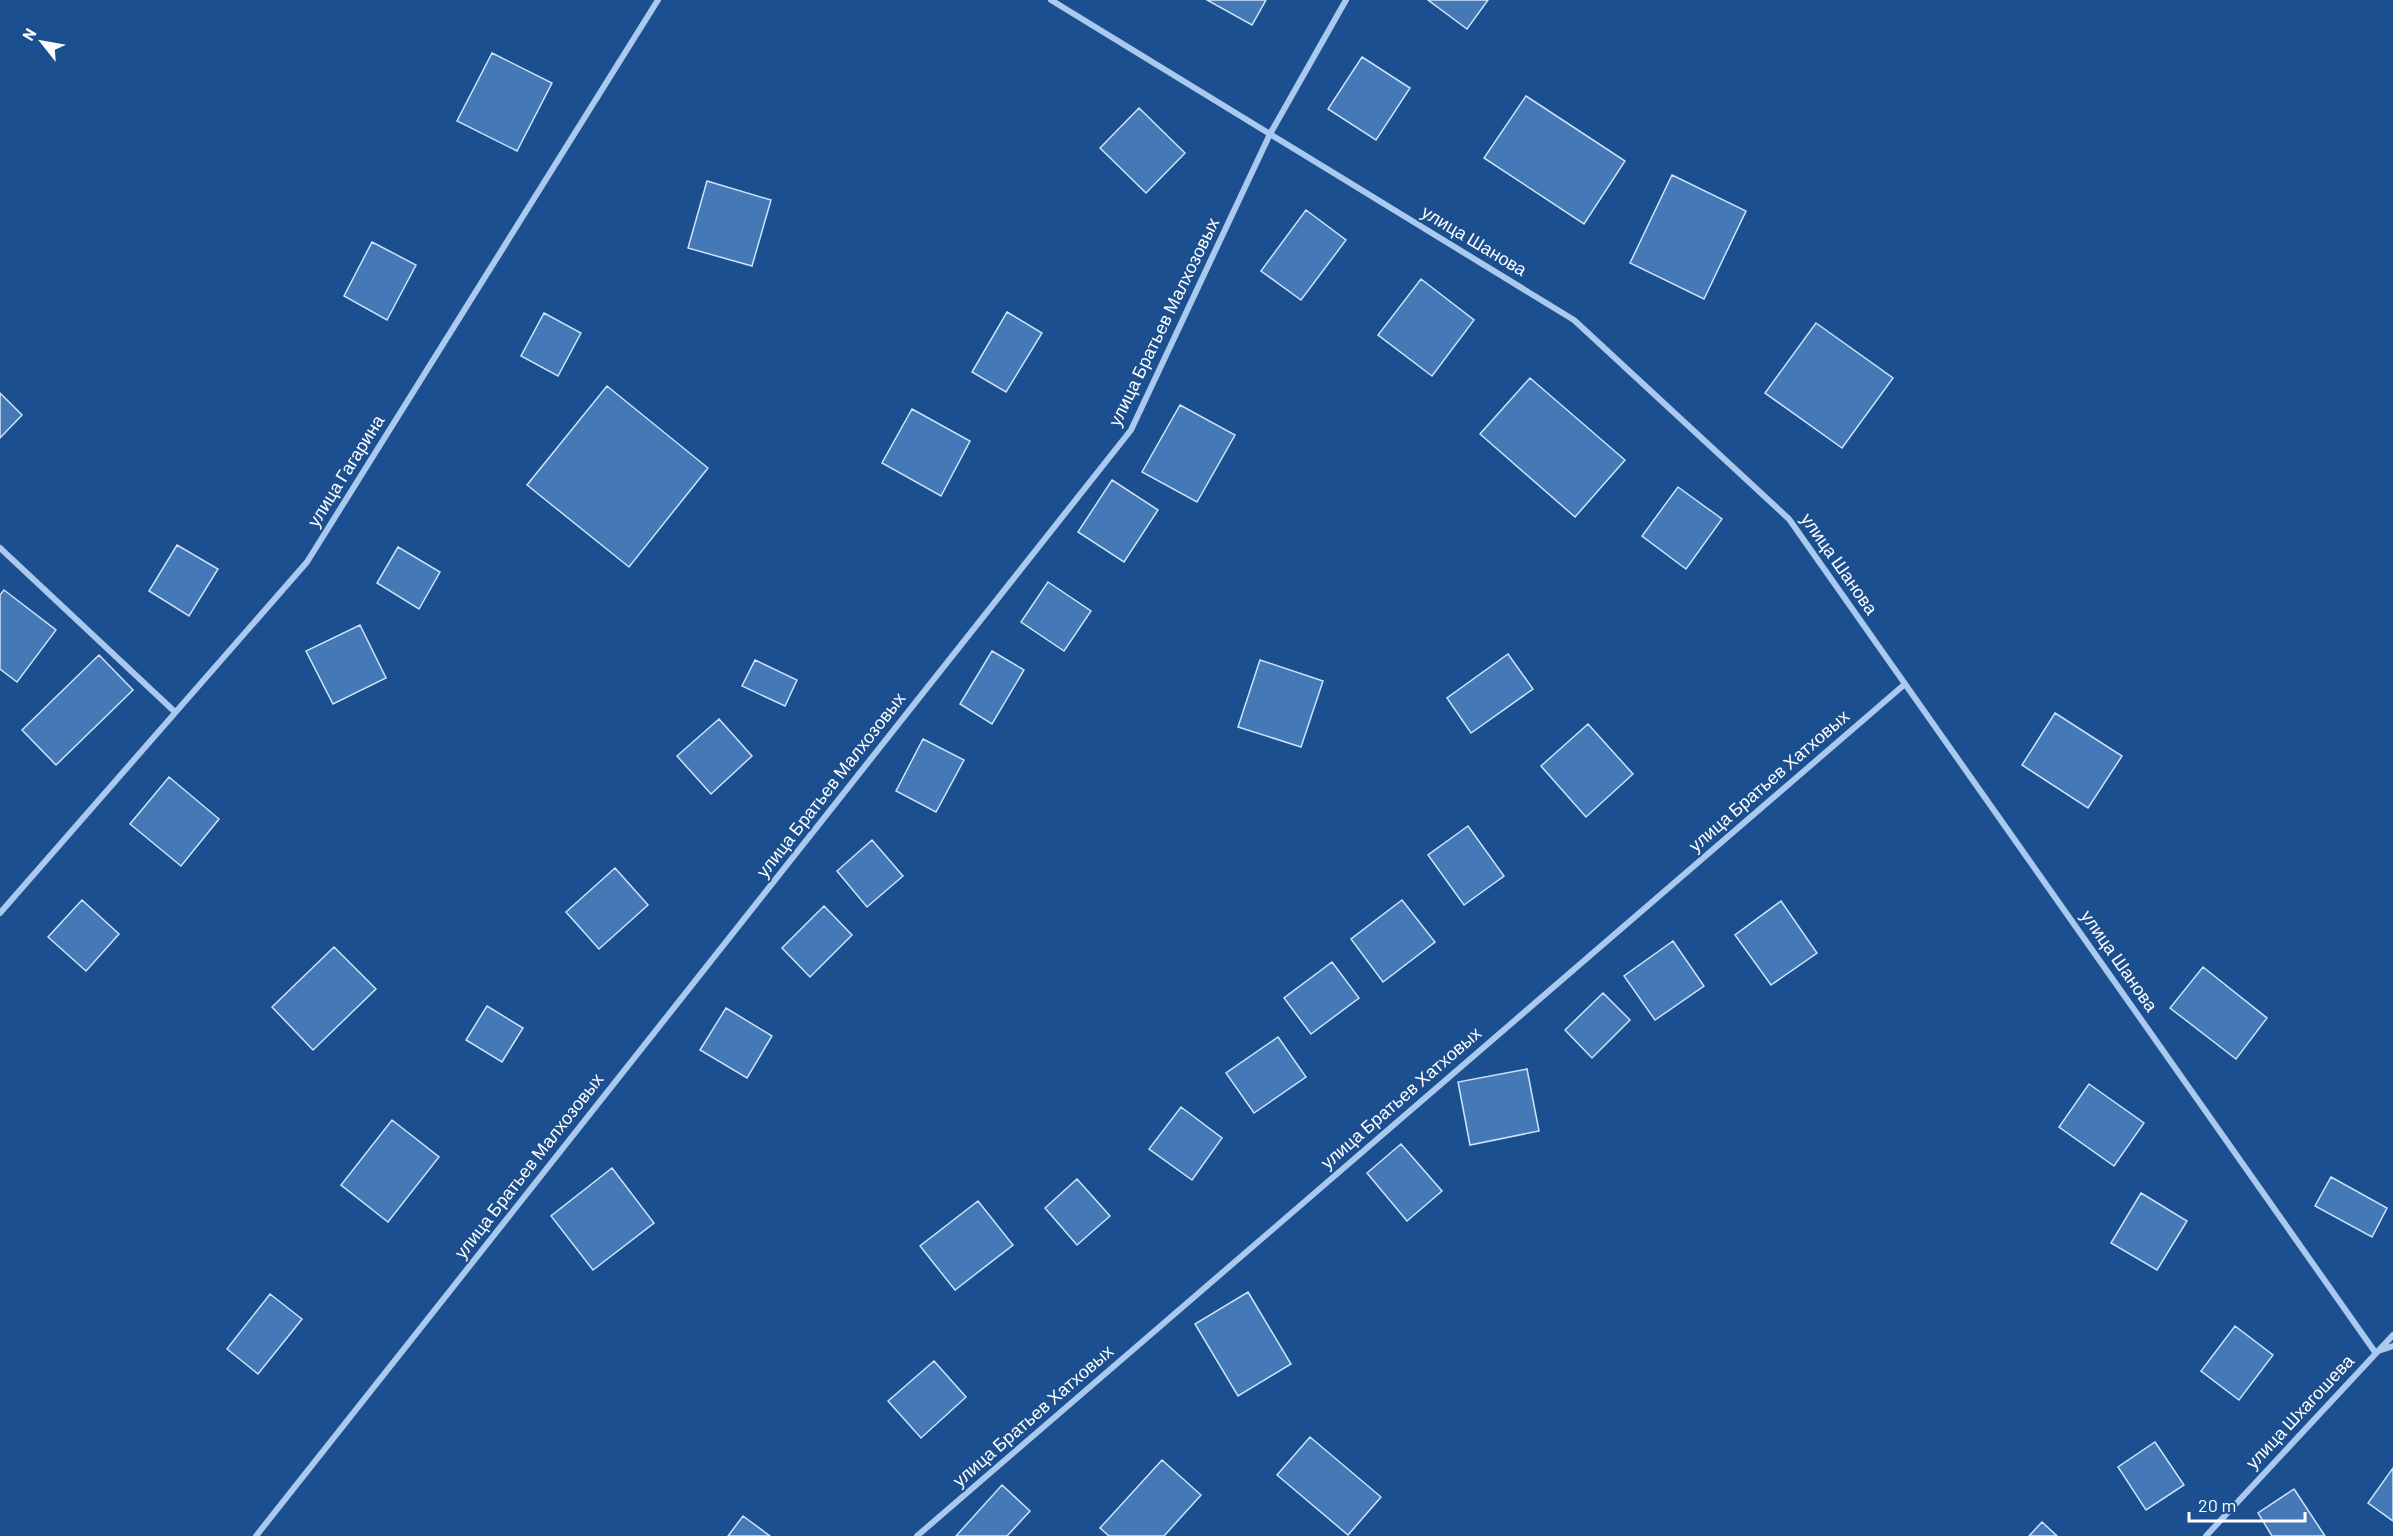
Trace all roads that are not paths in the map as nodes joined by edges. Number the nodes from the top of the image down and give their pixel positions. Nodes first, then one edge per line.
1 (658, 0) edge
2 (1051, 0) edge
3 (1346, 0) edge
4 (1270, 134) junction
5 (0, 548) edge
6 (1905, 684) junction
7 (176, 712) junction
8 (0, 913) edge
9 (2393, 1335) edge
10 (2393, 1346) edge
11 (2375, 1352) junction
12 (256, 1536) edge
13 (917, 1536) edge
14 (2206, 1536) edge

1 - 7 street, улица Гагарина
2 - 4 street, улица Шанова
3 - 4 street, улица Братьев Малхозовых
4 - 6 street, улица Шанова
4 - 12 street, улица Братьев Малхозовых
5 - 7 street
6 - 11 street, улица Шанова
6 - 13 street, улица Братьев Хатховых
7 - 8 street, улица Гагарина
9 - 11 street, улица Шхагошева
10 - 11 street
11 - 14 street, улица Шхагошева

